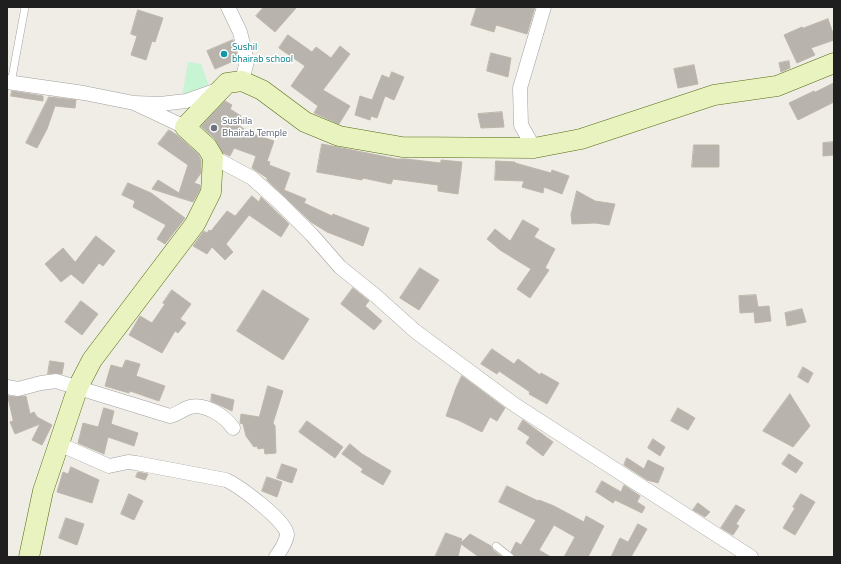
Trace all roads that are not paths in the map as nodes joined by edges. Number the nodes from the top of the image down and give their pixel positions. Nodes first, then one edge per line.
1 (25, 7) edge
2 (228, 7) edge
3 (544, 7) edge
4 (834, 63) edge
5 (242, 80) junction
6 (9, 83) edge
7 (222, 88) junction
8 (134, 103) junction
9 (185, 127) junction
10 (534, 148) junction
11 (213, 157) junction
12 (7, 387) edge
13 (78, 387) junction
14 (233, 428) dead end
15 (59, 444) junction
16 (496, 546) dead end
17 (29, 557) edge
18 (276, 557) edge
19 (510, 557) edge
20 (751, 557) edge

1 - 6 lane
2 - 5 street
3 - 10 street
4 - 10 street
5 - 7 street
5 - 10 street
6 - 8 street
7 - 8 street
7 - 9 street
8 - 9 street
9 - 11 street
11 - 13 street
11 - 20 street
12 - 13 street
13 - 14 street
13 - 15 street
15 - 17 street
15 - 18 street
16 - 19 lane

